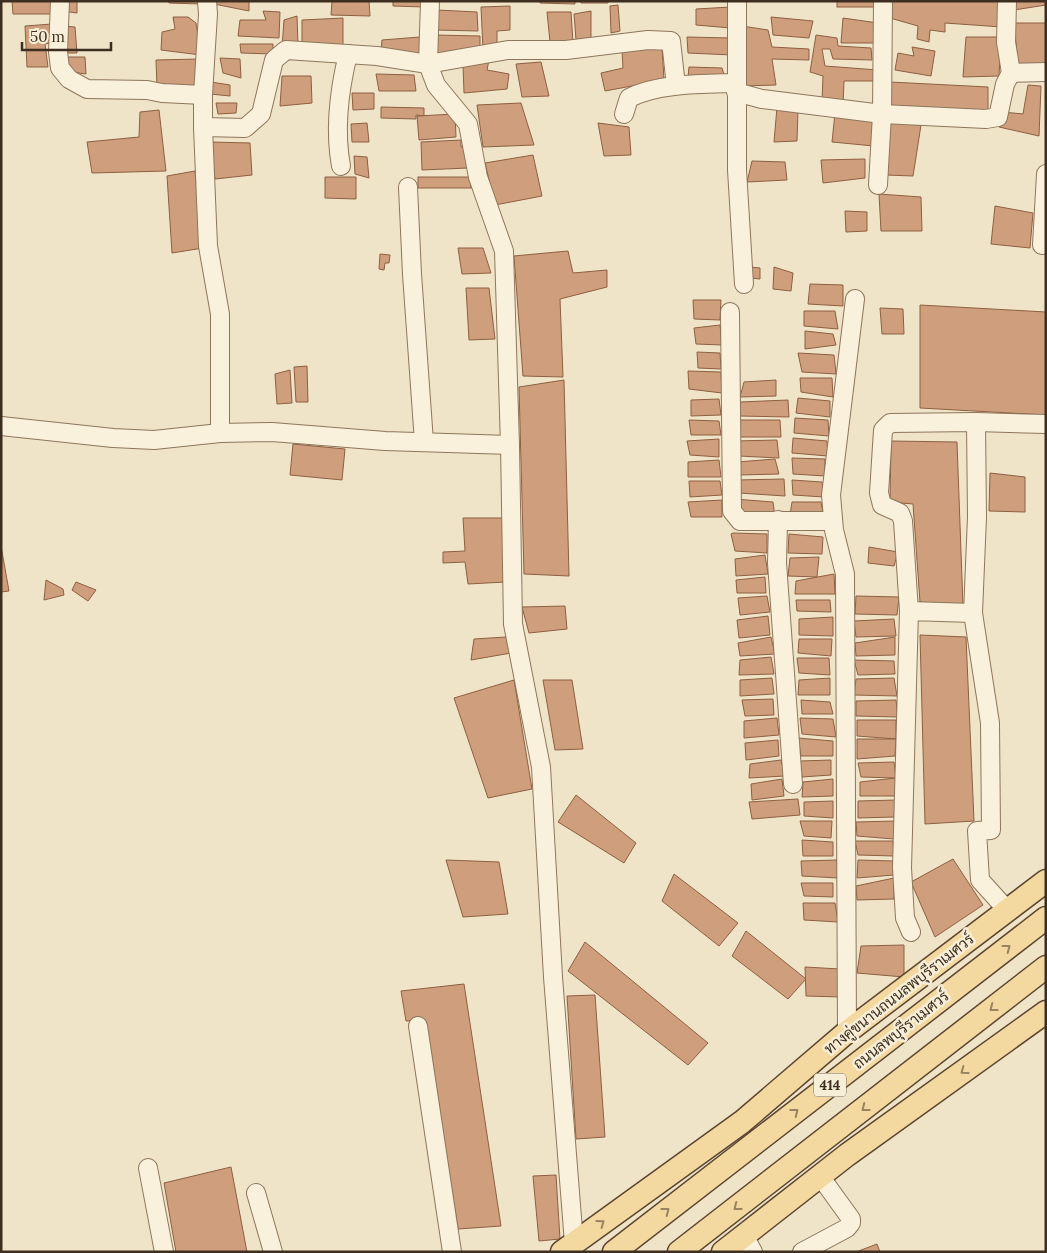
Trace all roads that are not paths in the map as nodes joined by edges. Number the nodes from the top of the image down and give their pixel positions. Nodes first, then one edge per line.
1 (60, 1) edge
2 (207, 1) edge
3 (430, 1) edge
4 (737, 1) edge
5 (883, 1) edge
6 (1007, 1) edge
7 (348, 54) junction
8 (428, 64) junction
9 (1046, 72) edge
10 (1011, 73) junction
11 (675, 77) dead end
12 (736, 88) junction
13 (203, 95) junction
14 (624, 114) dead end
15 (882, 114) junction
16 (203, 127) junction
17 (340, 166) dead end
18 (1046, 174) edge
19 (878, 186) dead end
20 (408, 187) dead end
21 (1042, 245) dead end
22 (744, 284) dead end
23 (855, 299) dead end
24 (730, 312) dead end
25 (976, 422) junction
26 (1046, 424) edge
27 (1, 426) edge
28 (220, 433) junction
29 (424, 442) junction
30 (510, 445) junction
31 (778, 520) junction
32 (833, 521) junction
33 (909, 611) junction
34 (973, 613) junction
35 (793, 784) dead end
36 (1046, 881) edge
37 (1008, 911) junction
38 (1046, 918) edge
39 (911, 932) dead end
40 (986, 964) junction
41 (1046, 968) edge
42 (1046, 1012) edge
43 (418, 1026) dead end
44 (847, 1032) junction
45 (742, 1122) junction
46 (148, 1168) dead end
47 (820, 1176) junction
48 (256, 1193) dead end
49 (748, 1244) edge
50 (568, 1247) edge
51 (164, 1252) edge
52 (273, 1252) edge
53 (452, 1252) edge
54 (614, 1252) edge
55 (680, 1252) edge
56 (723, 1252) edge
57 (802, 1252) edge

1 - 13 street
2 - 13 street
3 - 8 street
4 - 12 street
5 - 15 street
6 - 10 street
7 - 8 street
7 - 16 street
7 - 17 street
8 - 11 street
8 - 30 street
9 - 10 street
10 - 15 street
12 - 14 street
12 - 15 street
12 - 22 street
13 - 16 street
15 - 19 street
16 - 28 street
18 - 21 street
20 - 29 street
23 - 32 street
24 - 31 street
25 - 26 street
25 - 33 street
25 - 34 street
27 - 28 street
28 - 29 street
29 - 30 street
30 - 50 street
31 - 32 street
31 - 35 street
32 - 44 street
33 - 34 street
33 - 39 street
34 - 37 street
36 - 37 main road, ทางคู่ขนานถนนลพบุรีราเมศวร์ / 414
37 - 44 main road, ทางคู่ขนานถนนลพบุรีราเมศวร์ / 414
40 -> 38 main road, ถนนลพบุรีราเมศวร์ / 414
40 - 45 main road
54 -> 40 main road, ถนนลพบุรีราเมศวร์ / 414
41 -> 55 main road, 414
42 -> 47 main road
43 - 53 street
44 - 45 main road, ทางคู่ขนานถนนลพบุรีราเมศวร์ / 414
50 -> 45 main road, ทางคู่ขนานถนนลพบุรีราเมศวร์ / 414
46 - 51 street
47 - 49 main road
47 - 57 street
48 - 52 street
49 - 56 main road

